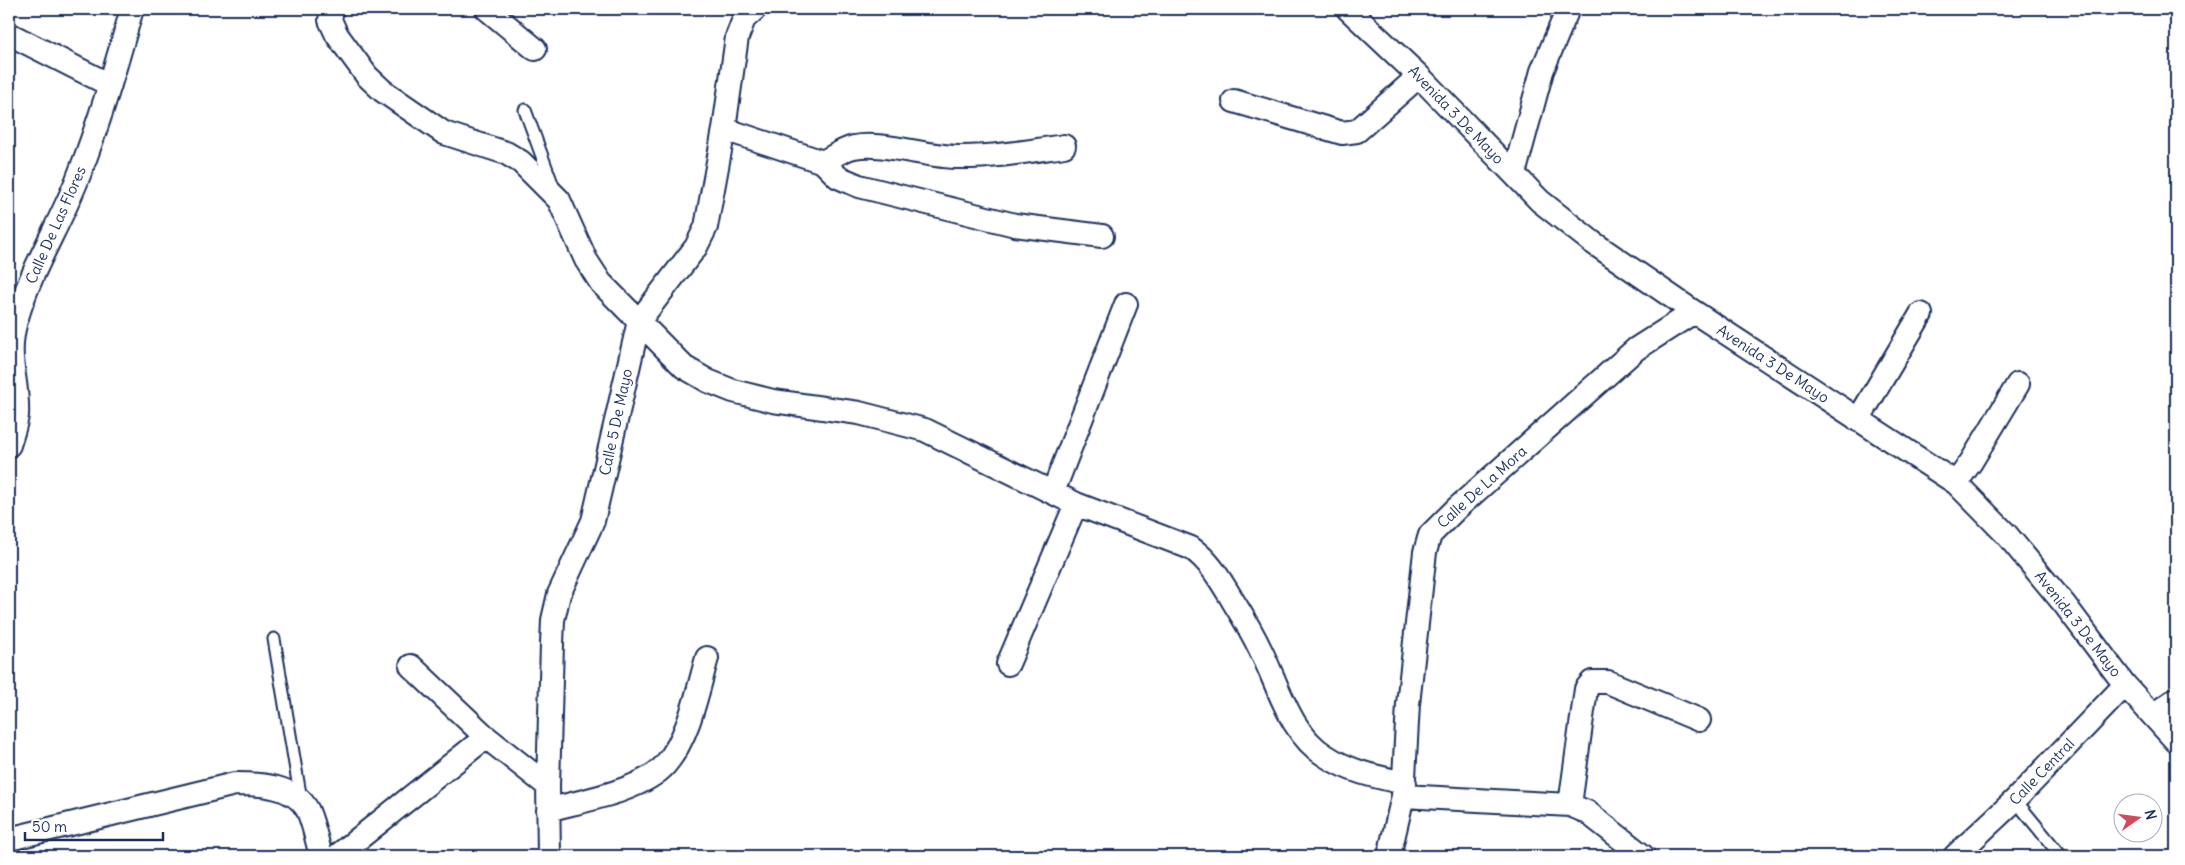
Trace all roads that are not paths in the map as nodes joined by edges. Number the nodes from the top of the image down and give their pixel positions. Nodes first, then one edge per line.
1 (132, 9) edge
2 (332, 9) edge
3 (488, 9) edge
4 (754, 9) edge
5 (1348, 9) edge
6 (1568, 9) edge
7 (9, 34) edge
8 (535, 50) dead end
9 (1419, 76) junction
10 (110, 84) junction
11 (1234, 101) dead end
12 (525, 110) dead end
13 (724, 129) junction
14 (1064, 146) dead end
15 (823, 162) junction
16 (1514, 174) junction
17 (559, 200) junction
18 (1102, 236) dead end
19 (1126, 304) dead end
20 (1694, 312) junction
21 (1921, 314) dead end
22 (639, 321) junction
23 (2018, 384) dead end
24 (1858, 420) junction
25 (9, 445) edge
26 (1956, 483) junction
27 (1053, 492) junction
28 (1076, 504) junction
29 (274, 639) dead end
30 (708, 658) dead end
31 (1008, 664) dead end
32 (411, 666) dead end
33 (2125, 685) junction
34 (2176, 700) edge
35 (2153, 715) junction
36 (1699, 720) dead end
37 (486, 737) junction
38 (2176, 741) edge
39 (548, 786) junction
40 (1404, 789) junction
41 (2015, 800) junction
42 (302, 802) junction
43 (1570, 805) junction
44 (548, 810) junction
45 (9, 839) edge
46 (321, 856) edge
47 (337, 856) edge
48 (549, 856) edge
49 (1389, 856) edge
50 (1643, 856) edge
51 (1955, 856) edge
52 (2061, 856) edge

1 - 10 street, Calle De Las Flores
2 - 17 street
3 - 8 street
4 - 13 street, Calle 5 De Mayo
5 - 9 street, Avenida 3 De Mayo
6 - 16 street
7 - 10 street
9 - 11 street
9 - 16 street, Avenida 3 De Mayo
10 - 25 street, Calle De Las Flores
12 - 17 lane
13 - 15 street
13 - 22 street, Calle 5 De Mayo
14 - 15 street
15 - 18 street
16 - 20 street, Avenida 3 De Mayo
17 - 22 street
19 - 27 street
20 - 24 street, Avenida 3 De Mayo
20 - 40 street, Calle De La Mora
21 - 24 street
22 - 27 street
22 - 39 street, Calle 5 De Mayo
23 - 26 street
24 - 26 street, Avenida 3 De Mayo
26 - 33 street, Avenida 3 De Mayo
27 - 28 street
28 - 31 street
28 - 40 street
29 - 42 lane
30 - 44 street
32 - 37 street
33 - 35 street, Avenida 3 De Mayo
33 - 41 street, Calle Central
34 - 35 street
35 - 38 street, Avenida 3 De Mayo
36 - 43 street
37 - 39 street
37 - 47 street
39 - 44 street, Calle 5 De Mayo
40 - 43 street
40 - 49 street, Calle De La Mora
41 - 51 street, Calle Central
41 - 52 lane
42 - 45 street
42 - 46 street
43 - 50 street
44 - 48 street, Calle 5 De Mayo

